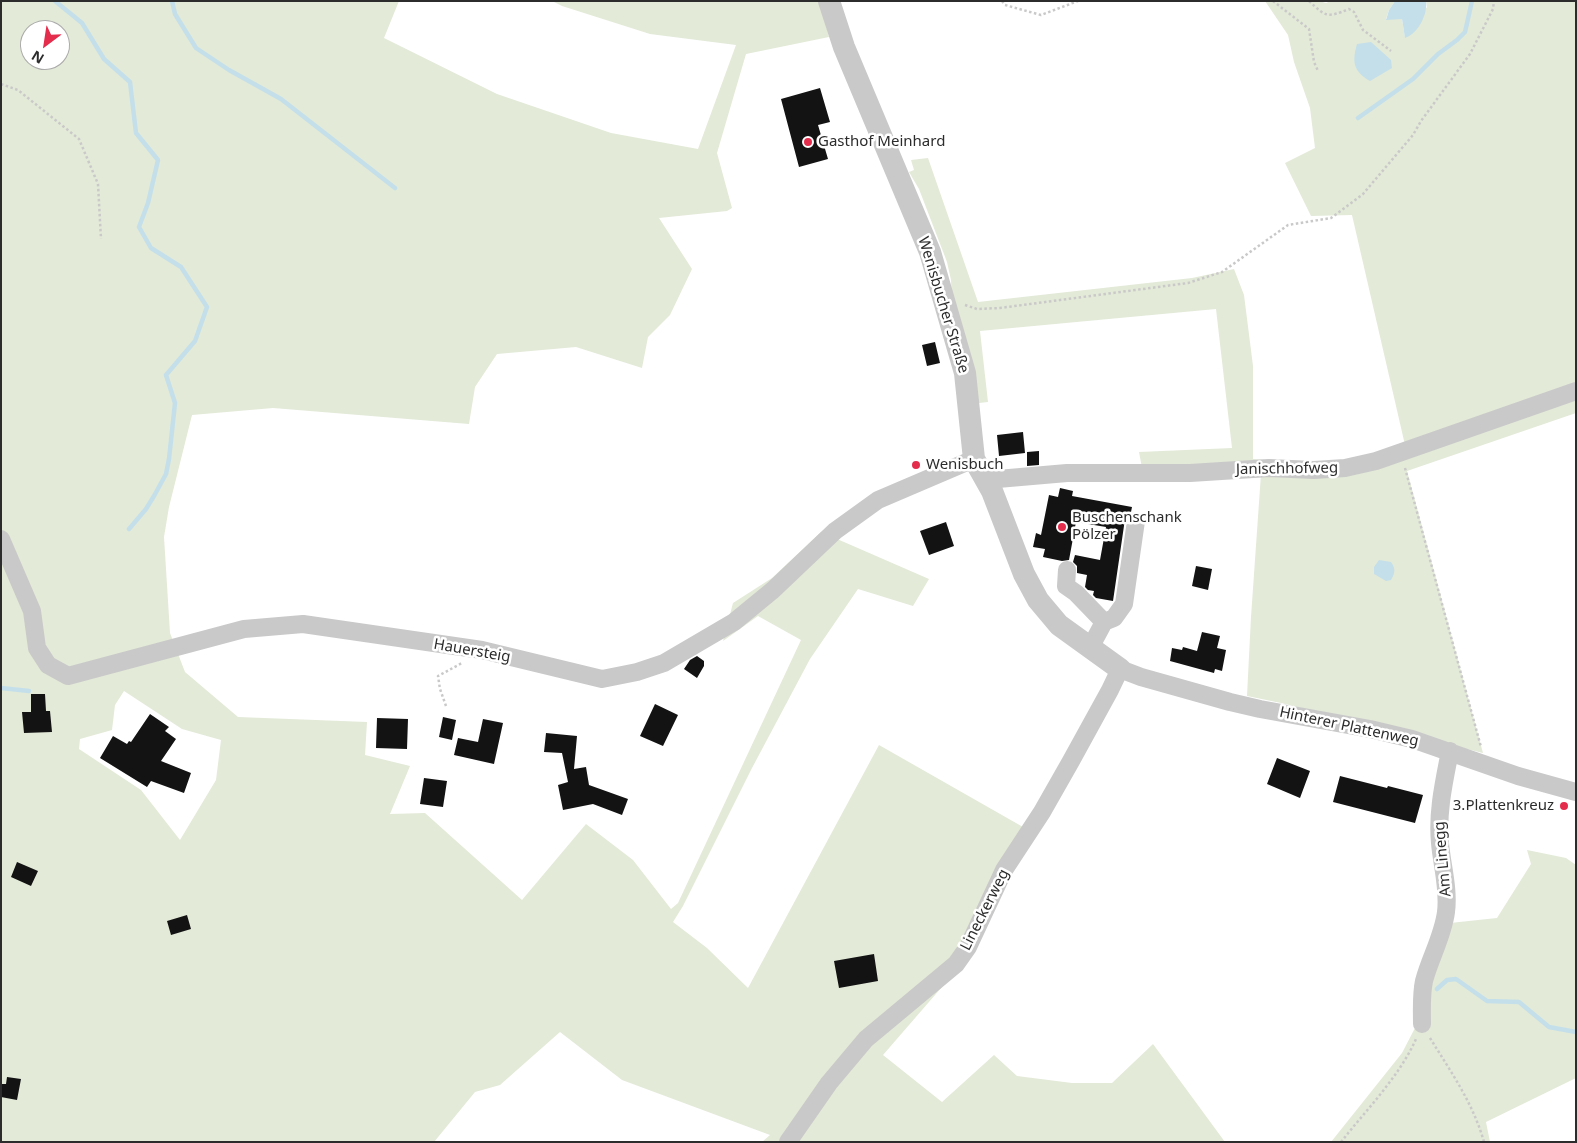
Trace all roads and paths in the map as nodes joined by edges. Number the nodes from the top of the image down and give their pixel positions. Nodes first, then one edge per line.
1 (829, 1) edge
2 (1002, 1) edge
3 (1078, 1) edge
4 (1273, 1) edge
5 (1309, 1) edge
6 (1494, 1) edge
7 (1391, 52) dead end
8 (1318, 71) dead end
9 (1, 84) edge
10 (100, 239) dead end
11 (943, 296) junction
12 (1576, 392) edge
13 (1401, 453) junction
14 (974, 459) junction
15 (986, 480) junction
16 (1136, 522) dead end
17 (1, 539) edge
18 (1067, 570) dead end
19 (1104, 622) junction
20 (1090, 648) junction
21 (482, 650) junction
22 (1120, 668) junction
23 (446, 706) dead end
24 (1450, 751) junction
25 (1482, 763) junction
26 (1575, 793) edge
27 (1422, 1024) junction
28 (788, 1142) edge
29 (1341, 1142) edge
30 (1484, 1142) edge

1 - 11 street, Wenisbucher Straße
2 - 3 path
4 - 8 path
5 - 7 path
6 - 11 path
9 - 10 path
11 - 14 street, Wenisbucher Straße
12 - 13 street, Janischhofweg
13 - 15 street, Janischhofweg
13 - 25 path
14 - 15 street, Wenisbucher Straße
14 - 21 street, Hauersteig
15 - 20 street, Wenisbucher Straße
16 - 19 street
17 - 21 street, Hauersteig
18 - 19 street
19 - 20 street
20 - 22 street, Wenisbucher Straße
21 - 23 path
22 - 24 street, Hinterer Plattenweg
22 - 28 street, Lineckerweg
24 - 25 street, Hinterer Plattenweg
24 - 27 street, Am Linegg
25 - 26 street, Hinterer Plattenweg
27 - 29 path
27 - 30 path

